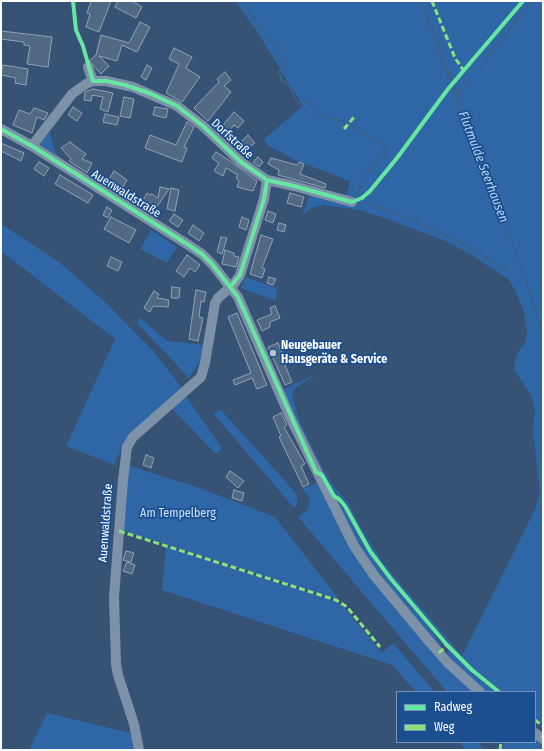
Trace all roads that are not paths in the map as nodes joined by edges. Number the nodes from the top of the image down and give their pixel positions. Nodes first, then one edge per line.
1 (88, 67) dead end
2 (93, 82) junction
3 (1, 129) edge
4 (32, 146) junction
5 (267, 180) junction
6 (352, 202) dead end
7 (230, 287) junction
8 (479, 691) edge
9 (139, 750) edge

1 - 2 street
2 - 4 street, Dorfstraße
2 - 5 street, Dorfstraße
3 - 4 street, Auenwaldstraße
4 - 7 street, Auenwaldstraße
5 - 6 street
5 - 7 street
7 - 8 street, Auenwaldstraße
7 - 9 street, Auenwaldstraße

